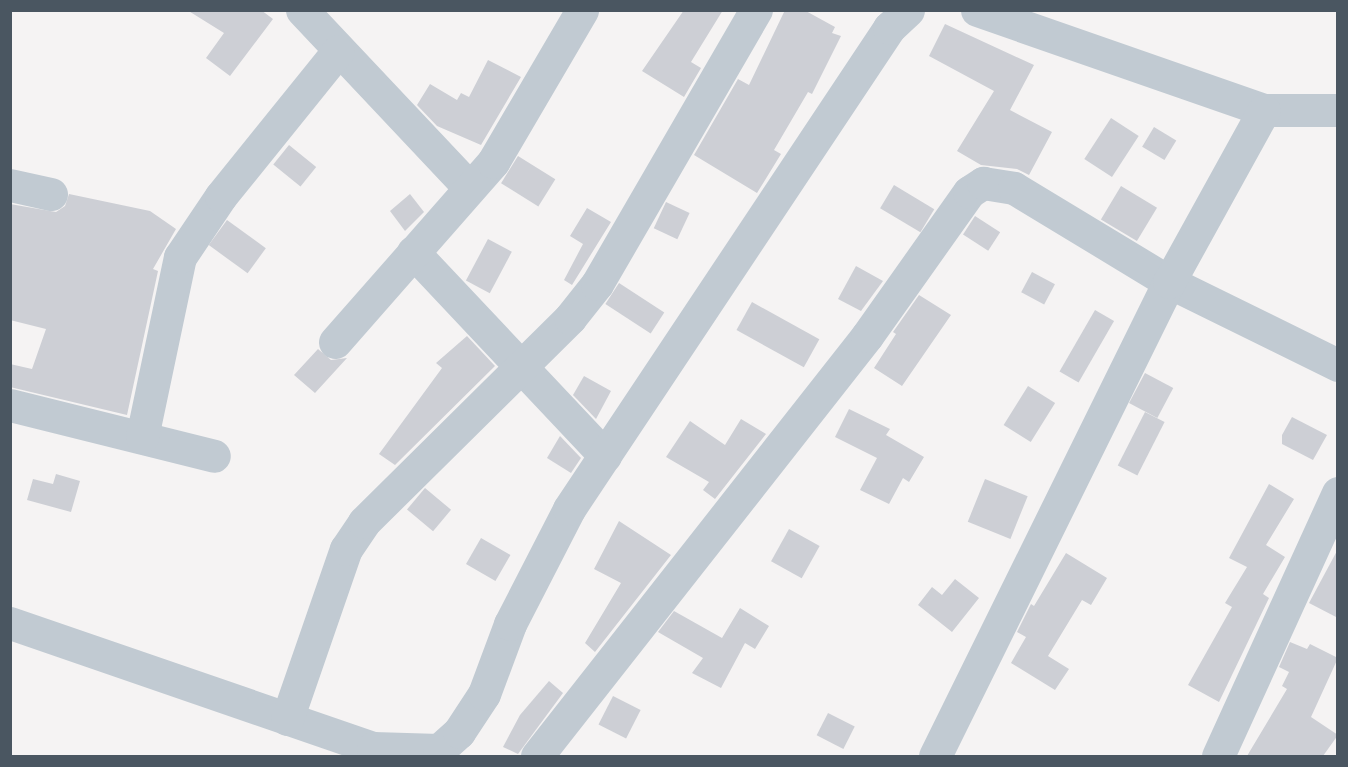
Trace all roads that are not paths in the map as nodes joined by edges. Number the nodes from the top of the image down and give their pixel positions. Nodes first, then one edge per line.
1 (302, 10) edge
2 (582, 10) edge
3 (756, 10) edge
4 (908, 10) edge
5 (977, 10) edge
6 (338, 51) junction
7 (1338, 110) edge
8 (1264, 111) junction
9 (10, 185) edge
10 (469, 188) junction
11 (51, 194) dead end
12 (413, 252) junction
13 (1169, 282) junction
14 (335, 342) dead end
15 (522, 365) junction
16 (1338, 365) edge
17 (10, 405) edge
18 (142, 437) junction
19 (214, 456) dead end
20 (605, 456) junction
21 (1338, 493) edge
22 (10, 623) edge
23 (287, 719) junction
24 (407, 752) edge
25 (537, 756) edge
26 (935, 756) edge
27 (1218, 756) edge

1 - 6 street
2 - 10 street
3 - 15 street
4 - 20 street
5 - 8 street
6 - 10 street
6 - 18 street
7 - 8 street
8 - 13 street
9 - 11 street
10 - 12 street
12 - 14 street
12 - 15 street
13 - 16 street
13 - 25 street
13 - 26 street
15 - 20 street
15 - 23 street
17 - 18 street
18 - 19 street
20 - 24 street
21 - 27 street
22 - 23 street
23 - 24 street

